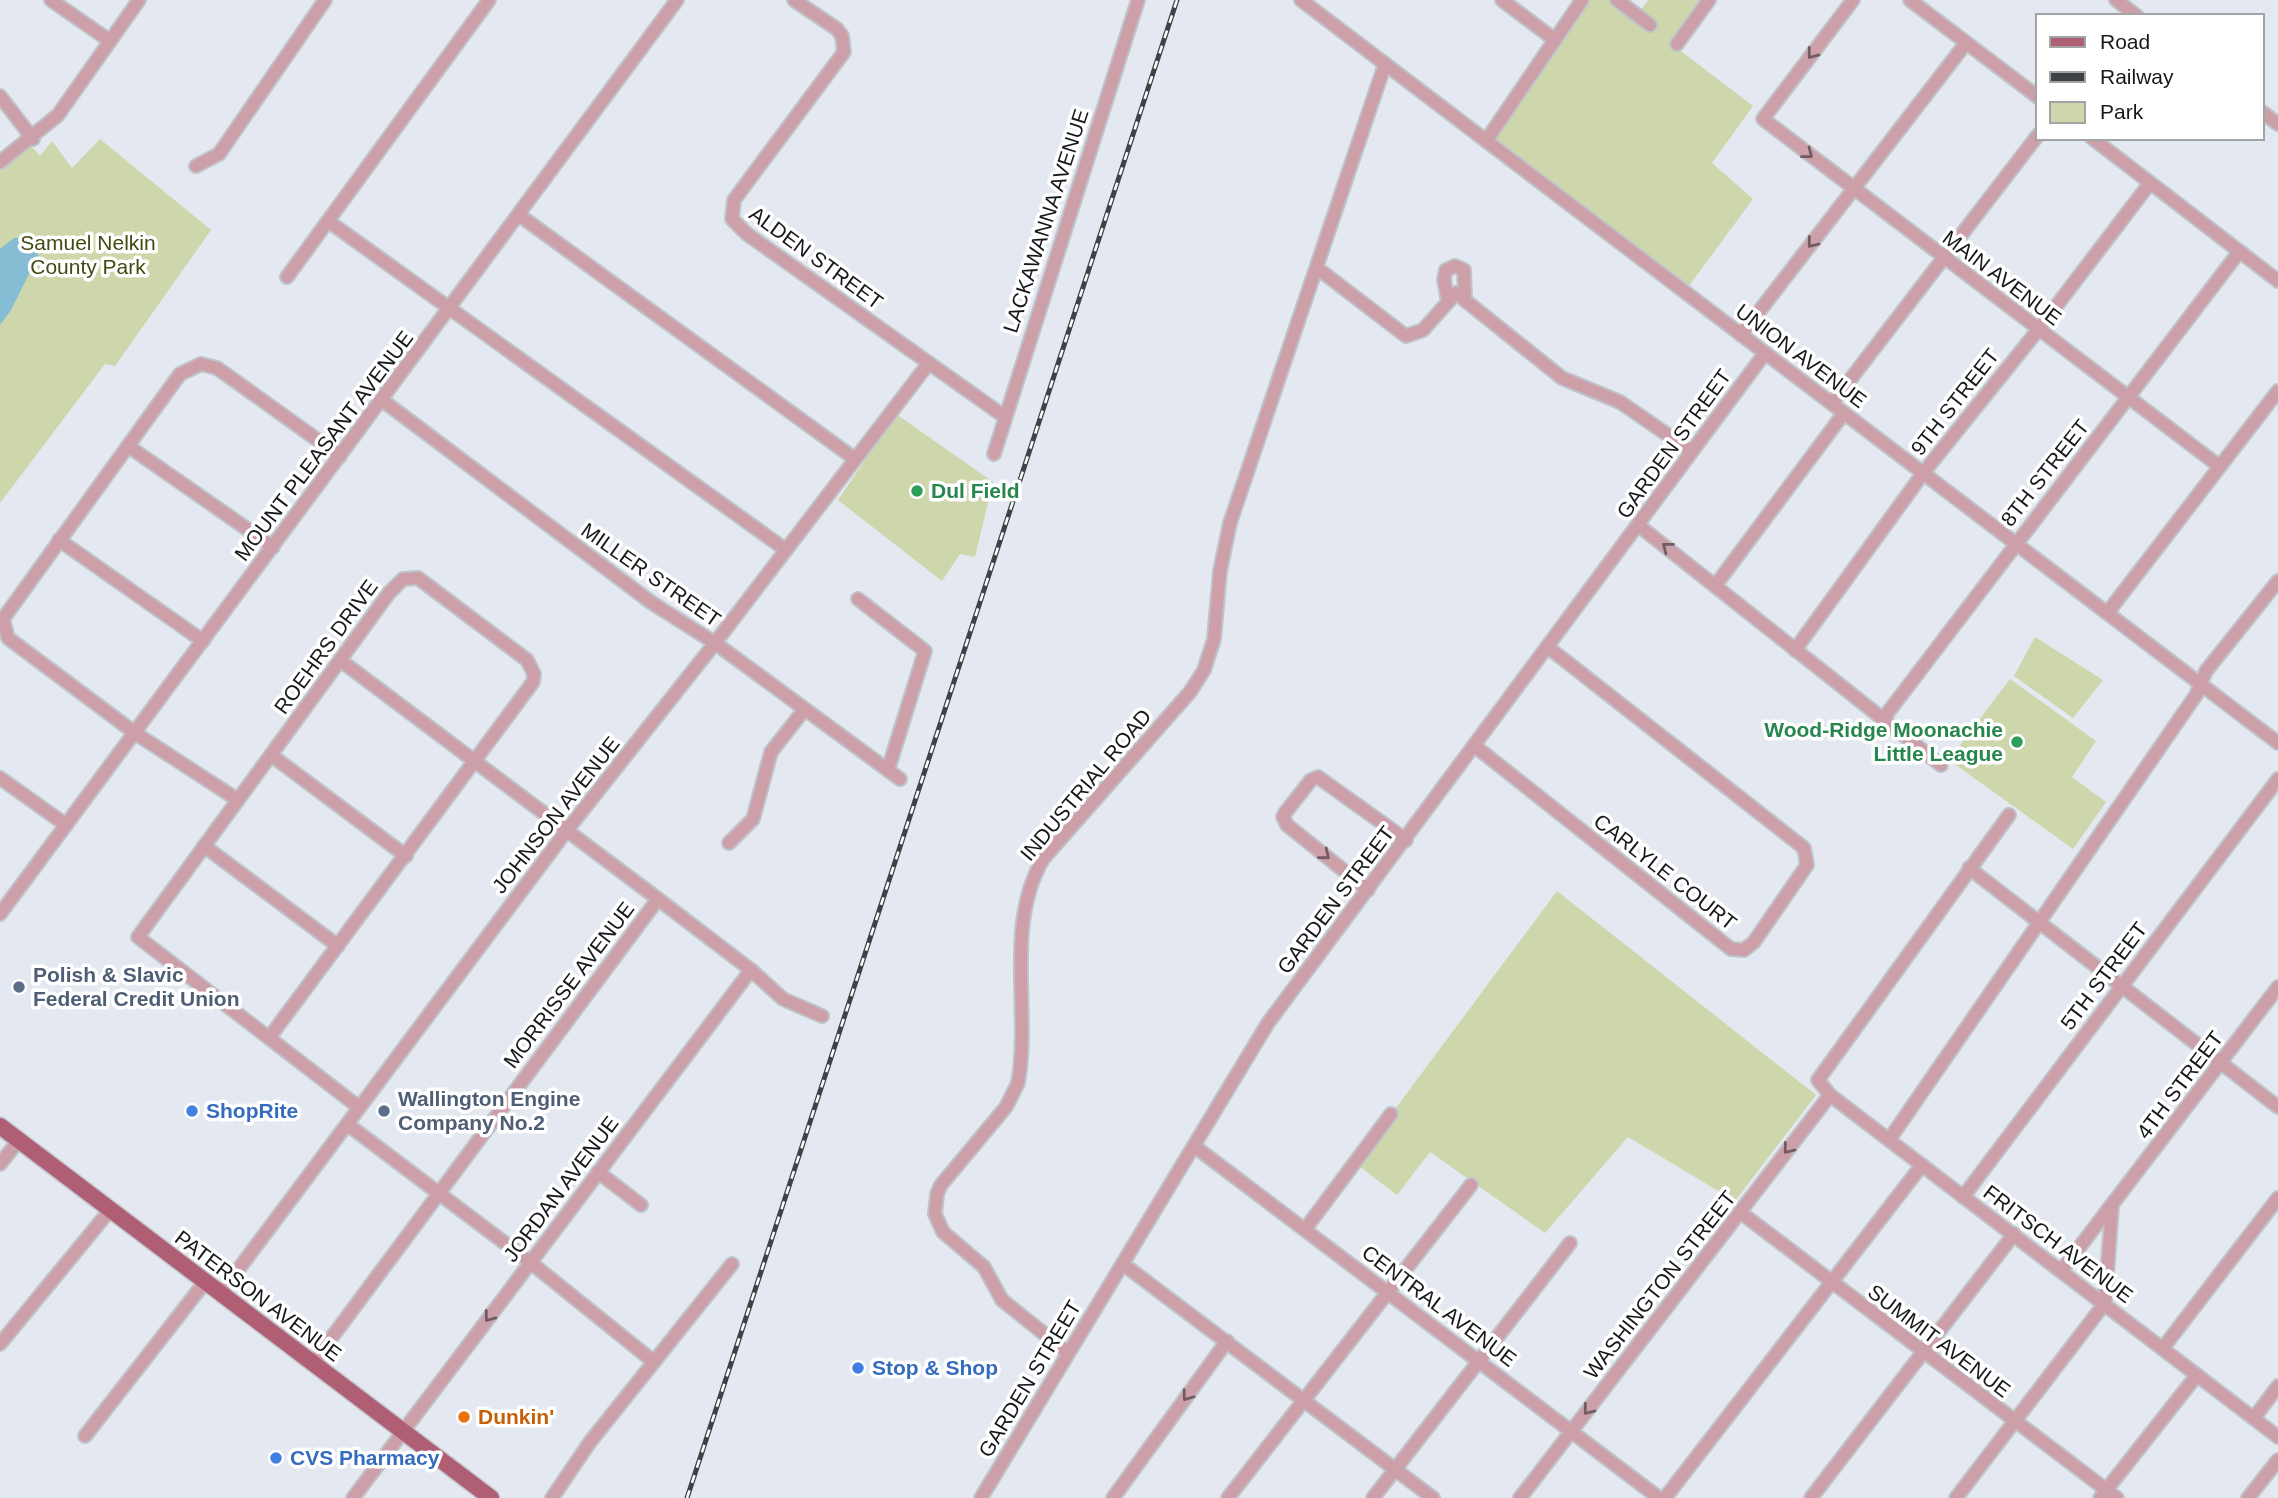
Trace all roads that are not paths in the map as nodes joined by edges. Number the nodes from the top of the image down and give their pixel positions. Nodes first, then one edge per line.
1 (51, 0) edge
2 (139, 0) edge
3 (326, 0) edge
4 (489, 0) edge
5 (677, 0) edge
6 (794, 0) edge
7 (1138, 0) edge
8 (1301, 0) edge
9 (1502, 0) edge
10 (1583, 0) edge
11 (1617, 0) edge
12 (1709, 0) edge
13 (1853, 0) edge
14 (1910, 0) edge
15 (2116, 0) edge
16 (2132, 14) edge
17 (1650, 25) dead end
18 (1555, 40) junction
19 (110, 41) junction
20 (1966, 43) junction
21 (1677, 44) dead end
22 (1385, 64) junction
23 (0, 96) edge
24 (2036, 96) edge
25 (2036, 138) edge
26 (33, 139) junction
27 (2095, 140) edge
28 (1486, 141) junction
29 (0, 162) edge
30 (196, 166) dead end
31 (2150, 183) junction
32 (1854, 188) junction
33 (519, 215) junction
34 (328, 220) junction
35 (2239, 252) junction
36 (1944, 258) junction
37 (1317, 268) junction
38 (287, 277) dead end
39 (2278, 281) edge
40 (1465, 300) junction
41 (1448, 302) junction
42 (449, 309) junction
43 (2039, 330) junction
44 (1741, 335) junction
45 (1765, 353) junction
46 (928, 364) junction
47 (2278, 391) edge
48 (2128, 398) junction
49 (382, 400) junction
50 (1833, 402) junction
51 (1844, 413) junction
52 (1005, 417) junction
53 (128, 446) junction
54 (1691, 451) junction
55 (994, 454) dead end
56 (340, 456) junction
57 (856, 459) junction
58 (2219, 467) junction
59 (1924, 472) junction
60 (1638, 525) junction
61 (59, 540) junction
62 (2015, 542) junction
63 (273, 547) junction
64 (786, 550) junction
65 (2278, 581) edge
66 (1715, 586) junction
67 (858, 599) dead end
68 (2108, 611) junction
69 (203, 641) junction
70 (715, 643) junction
71 (1549, 648) junction
72 (1795, 650) junction
73 (340, 660) junction
74 (2201, 683) junction
75 (804, 710) junction
76 (1883, 719) junction
77 (135, 733) junction
78 (2278, 743) edge
79 (1476, 747) junction
80 (271, 755) junction
81 (475, 763) junction
82 (1941, 765) dead end
83 (888, 770) junction
84 (0, 778) edge
85 (900, 779) dead end
86 (2278, 779) edge
87 (238, 800) junction
88 (2009, 815) dead end
89 (65, 825) junction
90 (567, 831) junction
91 (1406, 840) junction
92 (729, 843) dead end
93 (204, 846) junction
94 (405, 856) junction
95 (1969, 867) junction
96 (1368, 890) junction
97 (658, 899) junction
98 (0, 914) edge
99 (2037, 922) junction
100 (338, 947) junction
101 (751, 970) junction
102 (2121, 986) junction
103 (2278, 987) edge
104 (822, 1016) dead end
105 (270, 1038) junction
106 (2221, 1063) junction
107 (1830, 1095) junction
108 (359, 1107) junction
109 (2278, 1107) edge
110 (1391, 1115) dead end
111 (347, 1124) junction
112 (0, 1126) edge
113 (19, 1140) junction
114 (1889, 1140) junction
115 (1194, 1146) junction
116 (0, 1164) edge
117 (1922, 1166) junction
118 (598, 1172) junction
119 (1471, 1185) dead end
120 (438, 1193) junction
121 (1963, 1197) junction
122 (2278, 1198) edge
123 (640, 1205) dead end
124 (2112, 1206) junction
125 (110, 1210) junction
126 (1740, 1212) junction
127 (1306, 1228) junction
128 (2014, 1234) junction
129 (1570, 1243) dead end
130 (530, 1262) junction
131 (732, 1264) dead end
132 (1123, 1264) junction
133 (2062, 1270) junction
134 (205, 1282) junction
135 (1832, 1283) junction
136 (1388, 1292) junction
137 (220, 1294) junction
138 (2105, 1303) junction
139 (1227, 1341) junction
140 (0, 1344) edge
141 (2163, 1348) junction
142 (1924, 1351) junction
143 (1068, 1353) junction
144 (654, 1362) junction
145 (1479, 1362) junction
146 (312, 1364) junction
147 (2197, 1375) junction
148 (2278, 1386) edge
149 (1305, 1398) junction
150 (2253, 1418) junction
151 (2013, 1422) junction
152 (1571, 1431) junction
153 (402, 1432) junction
154 (85, 1436) dead end
155 (2278, 1437) edge
156 (2278, 1460) edge
157 (1395, 1469) junction
158 (2103, 1494) edge
159 (353, 1498) edge
160 (491, 1498) edge
161 (552, 1498) edge
162 (981, 1498) edge
163 (1113, 1498) edge
164 (1228, 1498) edge
165 (1373, 1498) edge
166 (1433, 1498) edge
167 (1520, 1498) edge
168 (1659, 1498) edge
169 (1665, 1498) edge
170 (1811, 1498) edge
171 (1956, 1498) edge
172 (2118, 1498) edge
173 (2248, 1498) edge

1 - 19 street
2 - 19 street
3 - 30 street
4 - 34 street
5 - 33 street, MOUNT PLEASANT AVENUE
6 - 46 street, ALDEN STREET
7 - 52 street, LACKAWANNA AVENUE
8 - 22 street, UNION AVENUE
9 - 18 street
10 - 18 street
11 - 17 street
12 - 21 street
13 -> 32 street, MAIN AVENUE
14 - 20 street
15 - 16 street
18 - 28 street
19 - 26 street
20 - 24 street
20 - 32 street
22 - 28 street, UNION AVENUE
22 - 37 street, INDUSTRIAL ROAD
23 - 26 street
25 - 36 street
26 - 29 street
27 - 31 street
28 - 44 street, UNION AVENUE
31 - 35 street
31 - 43 street, 9TH STREET
32 - 36 street, MAIN AVENUE
32 -> 44 street
33 - 42 street, MOUNT PLEASANT AVENUE
33 - 57 street
34 - 38 street
34 - 42 street
35 - 39 street
35 - 48 street, 8TH STREET
36 - 43 street, MAIN AVENUE
36 - 50 street
37 - 41 street
37 - 143 street, INDUSTRIAL ROAD
40 - 41 street
40 - 41 street
40 - 54 street
42 - 49 street, MOUNT PLEASANT AVENUE
42 - 64 street
43 - 48 street, MAIN AVENUE
43 - 59 street, 9TH STREET
44 - 45 street, UNION AVENUE
45 - 50 street, UNION AVENUE
45 - 54 street, GARDEN STREET
46 - 52 street, ALDEN STREET
46 - 57 street, JOHNSON AVENUE
47 - 58 street
48 - 58 street, MAIN AVENUE
48 - 62 street, 8TH STREET
49 - 56 street, MOUNT PLEASANT AVENUE
49 - 70 street, MILLER STREET
50 - 51 street, UNION AVENUE
51 - 59 street, UNION AVENUE
51 - 66 street
52 - 55 street, LACKAWANNA AVENUE
53 - 56 street
53 - 61 street
53 - 63 street
54 - 60 street, GARDEN STREET
56 - 63 street, MOUNT PLEASANT AVENUE
57 - 64 street, JOHNSON AVENUE
58 - 68 street
59 - 62 street, UNION AVENUE
59 - 72 street, 9TH STREET
66 -> 60 street
60 - 71 street, GARDEN STREET
61 - 69 street
61 - 77 street
62 - 68 street, UNION AVENUE
62 - 76 street, 8TH STREET
63 - 69 street, MOUNT PLEASANT AVENUE
64 - 70 street, JOHNSON AVENUE
65 - 74 street
66 - 72 street
67 - 83 street
68 - 74 street, UNION AVENUE
69 - 77 street, MOUNT PLEASANT AVENUE
70 - 75 street, MILLER STREET
70 - 90 street, JOHNSON AVENUE
71 - 79 street, GARDEN STREET
71 - 79 street, CARLYLE COURT
72 - 76 street
73 - 80 street, ROEHRS DRIVE
73 - 81 street
73 - 81 street, ROEHRS DRIVE
74 - 78 street, UNION AVENUE
74 - 99 street
75 - 83 street, MILLER STREET
75 - 92 street
76 - 82 street
77 - 87 street
77 - 89 street, MOUNT PLEASANT AVENUE
79 - 91 street, GARDEN STREET
80 - 87 street, ROEHRS DRIVE
80 - 94 street
81 - 90 street
81 - 94 street, ROEHRS DRIVE
83 - 85 street, MILLER STREET
84 - 89 street
86 - 102 street, 5TH STREET
87 - 93 street, ROEHRS DRIVE
88 - 95 street
89 - 98 street, MOUNT PLEASANT AVENUE
90 - 97 street
90 - 108 street, JOHNSON AVENUE
91 - 96 street, GARDEN STREET
91 -> 96 street
93 - 100 street
93 - 105 street, ROEHRS DRIVE
94 - 100 street, ROEHRS DRIVE
95 - 99 street
95 - 107 street, FRITSCH AVENUE
96 - 115 street, GARDEN STREET
97 - 101 street
97 - 120 street, MORRISSE AVENUE
99 - 102 street
99 - 114 street
100 - 105 street, ROEHRS DRIVE
101 - 104 street
101 - 118 street, JORDAN AVENUE
102 - 106 street
102 - 121 street, 5TH STREET
103 - 106 street, 4TH STREET
105 - 108 street, ROEHRS DRIVE
106 - 109 street
106 - 124 street, 4TH STREET
107 - 114 street, FRITSCH AVENUE
107 -> 126 street, WASHINGTON STREET
108 - 111 street, JOHNSON AVENUE
110 - 127 street
111 - 120 street
111 - 137 street, JOHNSON AVENUE
112 - 113 main road, PATERSON AVENUE
113 - 116 street
113 - 125 main road, PATERSON AVENUE
114 - 117 street, FRITSCH AVENUE
115 - 127 street, CENTRAL AVENUE
115 - 132 street, GARDEN STREET
117 - 121 street, FRITSCH AVENUE
117 - 135 street
118 - 123 street
118 - 130 street, JORDAN AVENUE
119 - 136 street
120 - 130 street
120 - 146 street, MORRISSE AVENUE
121 - 128 street, FRITSCH AVENUE
122 - 141 street
124 - 133 street, 4TH STREET
124 - 138 street
125 - 134 main road, PATERSON AVENUE
125 - 140 street
126 - 135 street, SUMMIT AVENUE
126 -> 152 street, WASHINGTON STREET
127 - 136 street, CENTRAL AVENUE
128 - 133 street, FRITSCH AVENUE
128 - 142 street
129 - 145 street
130 - 144 street
130 -> 153 street, JORDAN AVENUE
131 - 144 street
132 - 139 street
132 - 143 street, GARDEN STREET
133 - 138 street, FRITSCH AVENUE
134 - 137 main road, PATERSON AVENUE
134 - 154 street
135 - 142 street, SUMMIT AVENUE
135 - 169 street
136 - 145 street, CENTRAL AVENUE
136 - 149 street
137 - 146 main road, PATERSON AVENUE
138 - 141 street, FRITSCH AVENUE
138 - 151 street
139 - 149 street
139 -> 163 street
141 - 147 street, FRITSCH AVENUE
142 - 151 street, SUMMIT AVENUE
142 - 170 street
143 - 162 street, GARDEN STREET
144 - 161 street
145 - 152 street, CENTRAL AVENUE
145 - 157 street
146 - 153 main road, PATERSON AVENUE
147 - 150 street, FRITSCH AVENUE
147 - 158 street
148 - 150 street
149 - 157 street
149 - 164 street
150 - 155 street, FRITSCH AVENUE
151 - 158 street, SUMMIT AVENUE
151 - 171 street
152 - 167 street, WASHINGTON STREET
152 - 168 street, CENTRAL AVENUE
153 - 159 street, JORDAN AVENUE
153 - 160 main road, PATERSON AVENUE
156 - 173 street
157 - 165 street
157 - 166 street
158 - 172 street, SUMMIT AVENUE

